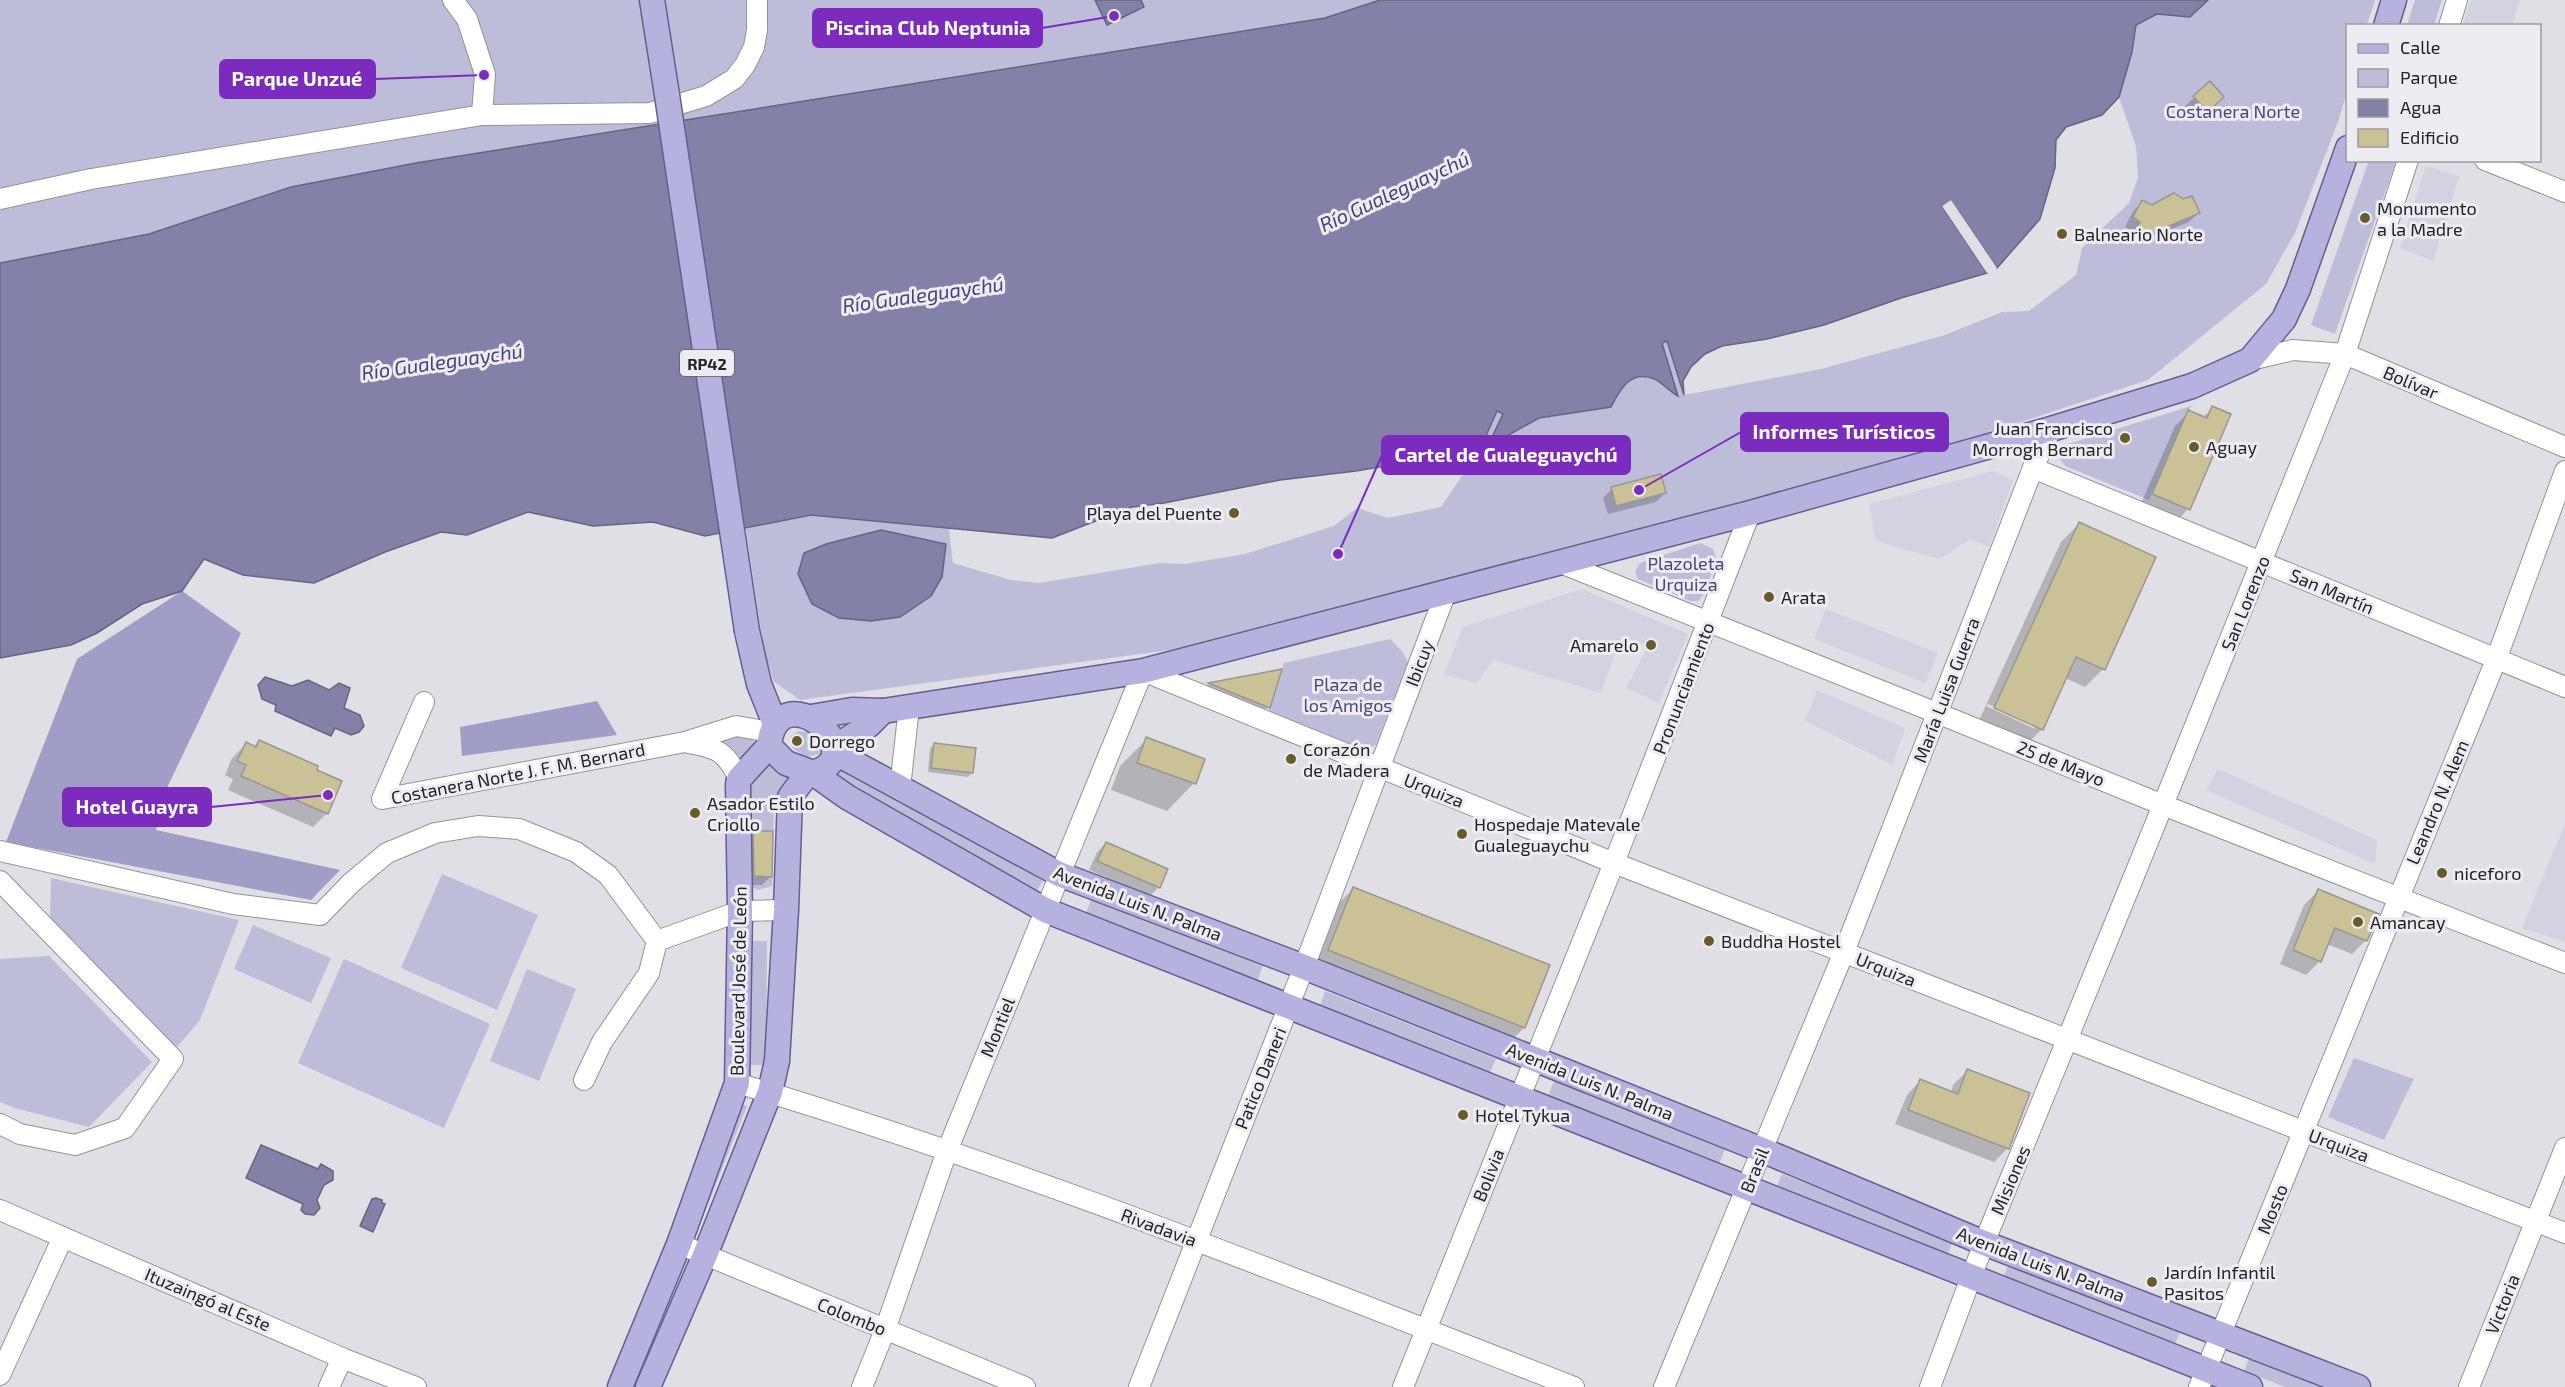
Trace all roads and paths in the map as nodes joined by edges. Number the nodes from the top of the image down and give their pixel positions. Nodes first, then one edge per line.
1 (453, 0) edge
2 (652, 0) edge
3 (757, 0) edge
4 (2394, 0) edge
5 (2457, 0) edge
6 (2387, 24) edge
7 (2450, 24) edge
8 (482, 114) junction
9 (2346, 154) edge
10 (2407, 162) edge
11 (2490, 162) edge
12 (2565, 192) edge
13 (0, 199) edge
14 (2345, 354) junction
15 (2250, 360) junction
16 (2051, 429) junction
17 (2565, 447) edge
18 (2033, 468) junction
19 (2565, 471) edge
20 (1750, 513) junction
21 (1558, 562) junction
22 (2262, 562) junction
23 (1446, 592) junction
24 (1709, 621) junction
25 (2496, 660) junction
26 (1143, 671) junction
27 (2565, 687) edge
28 (424, 702) dead end
29 (909, 707) junction
30 (883, 711) junction
31 (1937, 712) junction
32 (811, 717) junction
33 (771, 734) junction
34 (685, 742) junction
35 (834, 750) junction
36 (1378, 767) junction
37 (811, 773) junction
38 (739, 779) junction
39 (900, 788) junction
40 (2163, 806) junction
41 (0, 851) edge
42 (1614, 863) junction
43 (1059, 874) junction
44 (0, 881) edge
45 (2398, 896) junction
46 (786, 910) junction
47 (1045, 910) junction
48 (740, 911) junction
49 (657, 941) junction
50 (1844, 952) junction
51 (2565, 963) edge
52 (1304, 968) junction
53 (1288, 1006) junction
54 (2068, 1041) junction
55 (1535, 1060) junction
56 (584, 1080) dead end
57 (737, 1083) junction
58 (770, 1092) junction
59 (1520, 1098) junction
60 (0, 1124) edge
61 (2303, 1131) junction
62 (2565, 1148) edge
63 (1762, 1150) junction
64 (947, 1151) junction
65 (1746, 1188) junction
66 (0, 1210) edge
67 (2535, 1222) junction
68 (2565, 1233) edge
69 (63, 1237) junction
70 (1195, 1240) junction
71 (1984, 1243) junction
72 (679, 1244) junction
73 (705, 1255) junction
74 (1971, 1276) junction
75 (885, 1330) junction
76 (1426, 1330) junction
77 (2222, 1333) junction
78 (342, 1358) junction
79 (0, 1375) edge
80 (2203, 1378) edge
81 (329, 1387) edge
82 (416, 1387) edge
83 (620, 1387) edge
84 (648, 1387) edge
85 (862, 1387) edge
86 (1025, 1387) edge
87 (1139, 1387) edge
88 (1403, 1387) edge
89 (1574, 1387) edge
90 (1664, 1387) edge
91 (1930, 1387) edge
92 (2250, 1387) edge
93 (2358, 1387) edge
94 (2469, 1387) edge

1 - 8 street
2 - 33 main road, RP42, bridge
3 - 8 street
4 - 6 main road
5 - 7 street
8 - 13 street
9 - 15 main road
10 - 14 street, San Lorenzo
11 - 12 street
14 - 15 street, Bolívar
14 - 17 street, Bolívar
14 - 22 street, San Lorenzo
15 - 16 main road
16 - 18 street, María Luisa Guerra
16 - 20 main road
18 - 22 street, San Martín
18 - 31 street, María Luisa Guerra
19 - 25 street, Leandro N. Alem
20 - 21 main road
20 - 24 street, Pronunciamiento
21 - 23 main road
21 - 24 street, 25 de Mayo
22 - 25 street, San Martín
22 - 40 street, San Lorenzo
23 - 26 main road
23 - 36 street, Ibicuy
24 - 31 street, 25 de Mayo
24 - 42 street, Pronunciamiento
25 - 27 street, San Martín
25 - 45 street, Leandro N. Alem
26 - 29 main road
26 - 36 street, Urquiza
26 - 43 street, Montiel
28 - 34 street, Costanera Norte J. F. M. Bernard
29 - 30 main road
29 - 39 street
30 - 32 main road
30 - 35 main road
31 - 40 street, 25 de Mayo
31 - 50 street, María Luisa Guerra
32 - 33 main road
32 - 35 main road
33 - 34 street, Costanera Norte J. F. M. Bernard
33 - 37 main road
33 - 38 main road
34 - 38 street, Costanera Norte J. F. M. Bernard
35 - 37 main road
35 - 39 main road, Avenida Luis N. Palma
36 - 42 street, Urquiza
36 - 52 street, Patico Daneri
37 - 46 main road, Boulevard José de León
37 - 47 main road, Avenida Luis N. Palma
38 - 48 main road, Boulevard José de León
39 - 43 main road, Avenida Luis N. Palma
40 - 45 street, 25 de Mayo
40 - 54 street, San Lorenzo
41 - 49 street
42 - 50 street, Urquiza
42 - 55 street, Bolivia
43 - 47 street, Montiel
43 - 52 main road, Avenida Luis N. Palma
44 - 60 street
45 - 51 street, 25 de Mayo
45 - 61 street, Leandro N. Alem
46 - 48 street
46 - 58 main road, Boulevard José de León
47 - 53 main road, Avenida Luis N. Palma
47 - 64 street, Montiel
48 - 49 street
48 - 57 main road, Boulevard José de León
49 - 56 street
50 - 54 street, Urquiza
50 - 63 street, Brasil
52 - 53 street, Patico Daneri
52 - 55 main road, Avenida Luis N. Palma
53 - 59 main road, Avenida Luis N. Palma
53 - 70 street, Patico Daneri
54 - 61 street, Urquiza
54 - 71 street, Misiones
55 - 59 street, Bolivia
55 - 63 main road, Avenida Luis N. Palma
57 - 58 street, Rivadavia
57 - 72 main road, Boulevard José de León
58 - 64 street, Rivadavia
58 - 73 main road, Boulevard José de León
59 - 65 main road, Avenida Luis N. Palma
59 - 76 street, Bolivia
61 - 67 street, Urquiza
61 - 77 street, Mosto
62 - 67 street, Victoria
63 - 65 street, Brasil
63 - 71 main road, Avenida Luis N. Palma
64 - 70 street, Rivadavia
64 - 75 street, Montiel
65 - 74 main road, Avenida Luis N. Palma
65 - 90 street, Brasil
66 - 69 street, Ituzaingó al Este
67 - 68 street, Urquiza
67 - 94 street, Victoria
69 - 78 street, Ituzaingó al Este
69 - 79 street
70 - 76 street, Rivadavia
70 - 87 street, Patico Daneri
71 - 74 street, Misiones
71 - 77 main road, Avenida Luis N. Palma
72 - 73 street, Colombo
72 - 83 main road, Boulevard José de León
73 - 75 street, Colombo
73 - 84 main road, Boulevard José de León
74 - 80 main road, Avenida Luis N. Palma
74 - 91 street, Misiones
75 - 85 street, Montiel
75 - 86 street, Colombo
76 - 88 street, Bolivia
76 - 89 street, Rivadavia
77 - 80 street, Mosto
77 - 93 main road, Avenida Luis N. Palma
78 - 81 street
78 - 82 street, Ituzaingó al Este
80 - 92 main road, Avenida Luis N. Palma

